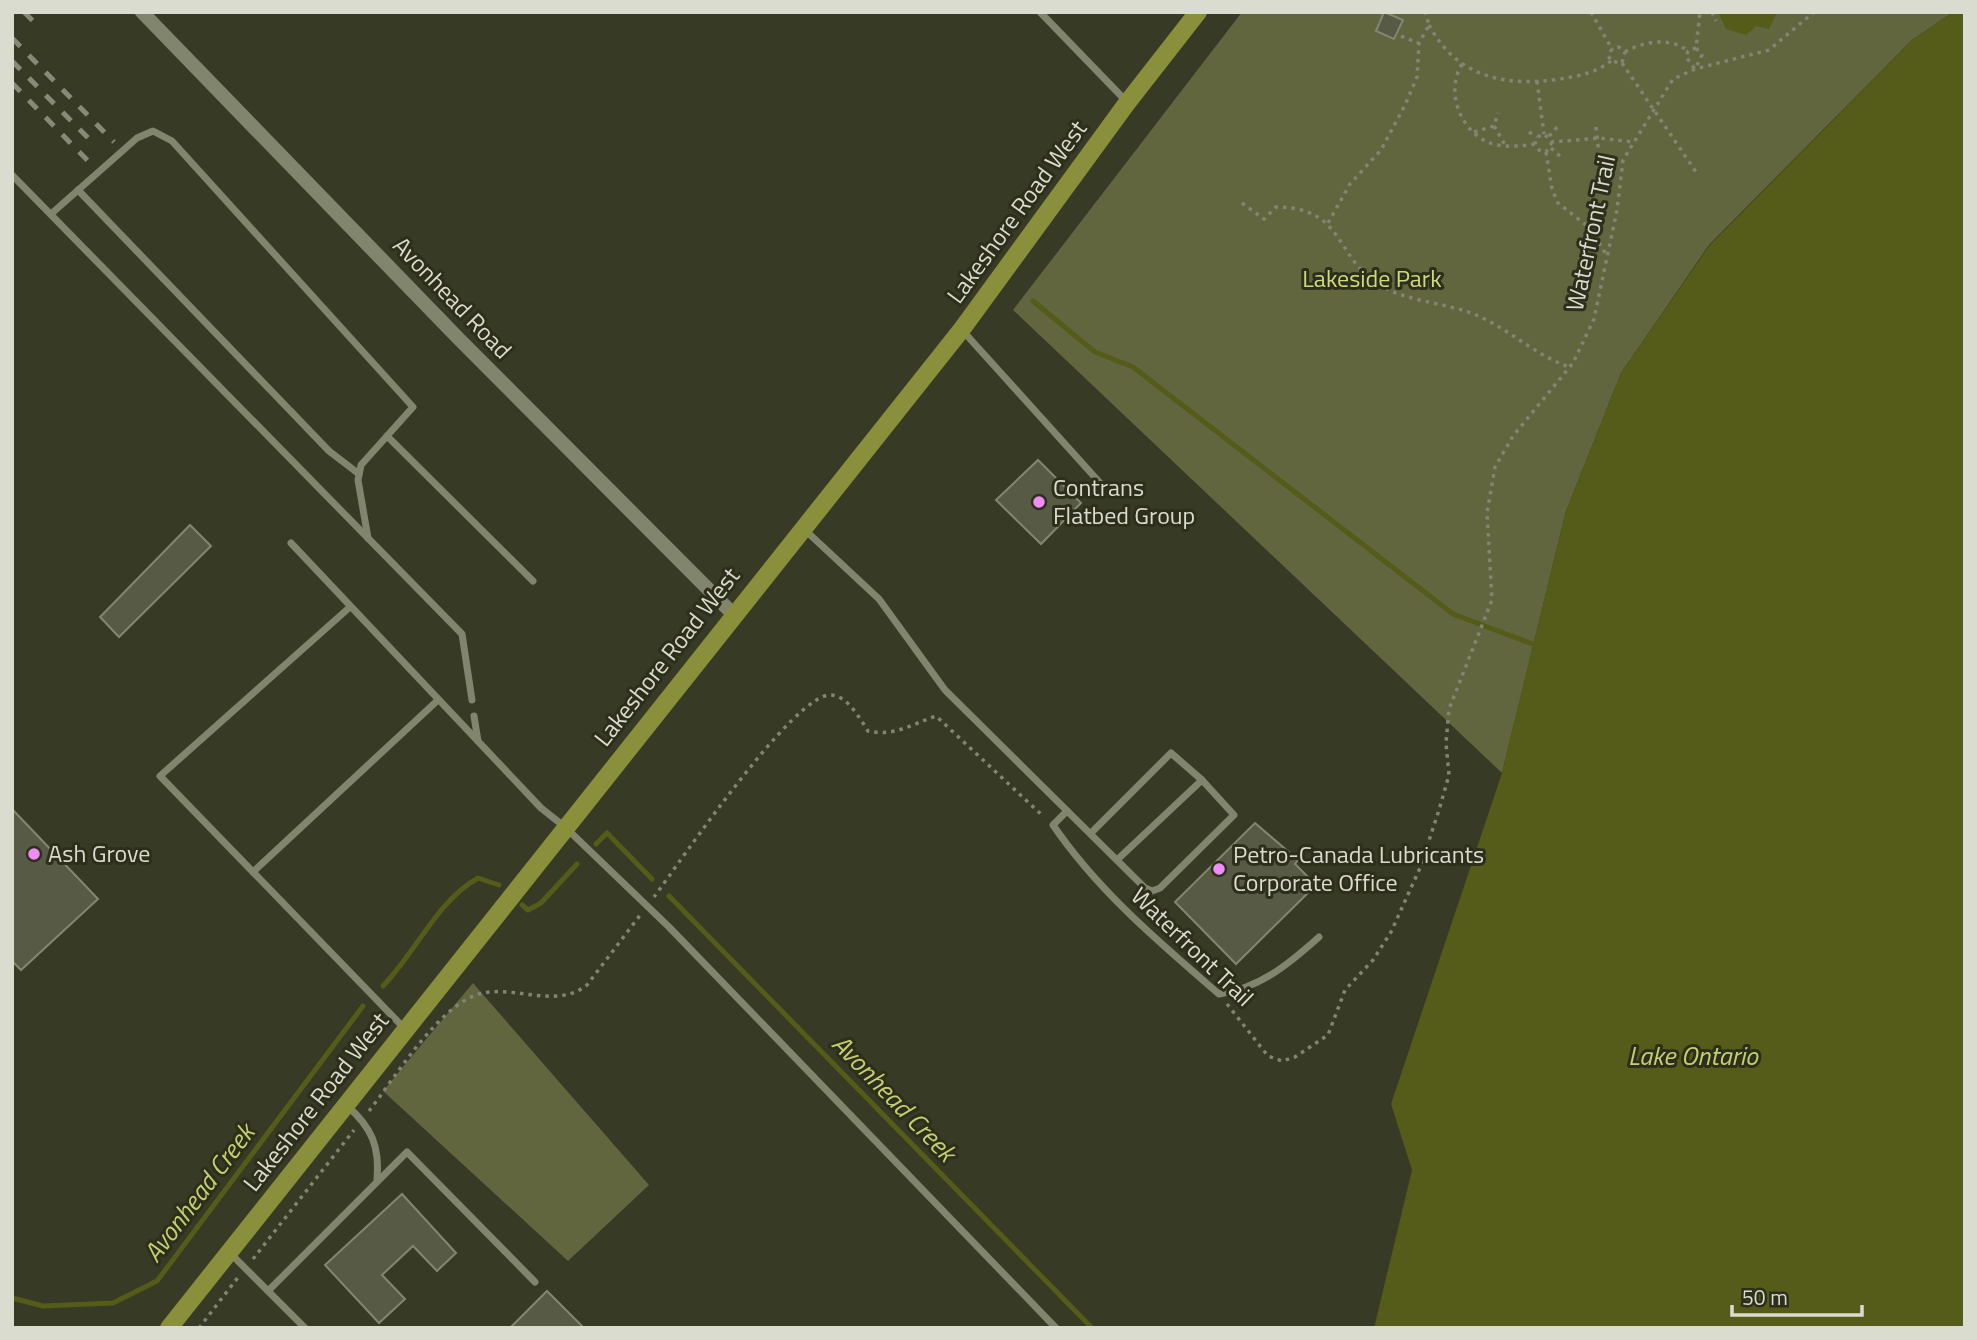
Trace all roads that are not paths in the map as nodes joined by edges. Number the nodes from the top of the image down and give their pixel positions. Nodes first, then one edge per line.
1 (142, 12) edge
2 (1040, 12) edge
3 (1198, 12) edge
4 (1127, 103) junction
5 (12, 175) edge
6 (78, 190) junction
7 (51, 214) junction
8 (962, 329) junction
9 (387, 436) junction
10 (359, 474) junction
11 (1101, 484) dead end
12 (802, 527) junction
13 (368, 539) junction
14 (291, 543) dead end
15 (533, 581) dead end
16 (351, 607) junction
17 (733, 614) junction
18 (438, 700) junction
19 (472, 700) dead end
20 (474, 716) dead end
21 (478, 742) junction
22 (1202, 780) junction
23 (1068, 811) junction
24 (565, 827) junction
25 (1091, 833) junction
26 (1118, 859) junction
27 (253, 872) junction
28 (1319, 937) dead end
29 (404, 1029) junction
30 (346, 1105) junction
31 (377, 1181) junction
32 (228, 1252) junction
33 (535, 1282) dead end
34 (268, 1291) junction
35 (169, 1328) edge
36 (305, 1328) edge
37 (1056, 1328) edge

1 - 17 street, Avonhead Road
2 - 4 lane
3 - 4 main road, Lakeshore Road West
4 - 8 main road, Lakeshore Road West
5 - 7 lane
6 - 7 lane
6 - 9 lane
6 - 10 lane
7 - 13 lane
8 - 11 lane
8 - 12 main road, Lakeshore Road West
9 - 10 lane
9 - 15 lane
10 - 13 lane
12 - 17 main road, Lakeshore Road West
12 - 23 lane
13 - 19 lane
14 - 16 lane
16 - 18 lane
16 - 27 lane
17 - 24 main road, Lakeshore Road West
18 - 21 lane
18 - 27 lane
20 - 21 lane
21 - 24 lane
22 - 25 lane
22 - 26 lane
22 - 26 lane
23 - 25 lane
23 - 28 lane, Waterfront Trail
24 - 29 main road, Lakeshore Road West
24 - 37 lane
25 - 26 lane
27 - 29 lane
29 - 30 main road, Lakeshore Road West
30 - 31 lane
30 - 32 main road, Lakeshore Road West
31 - 33 lane
31 - 34 lane
32 - 34 lane
32 - 35 main road, Lakeshore Road West
34 - 36 lane

